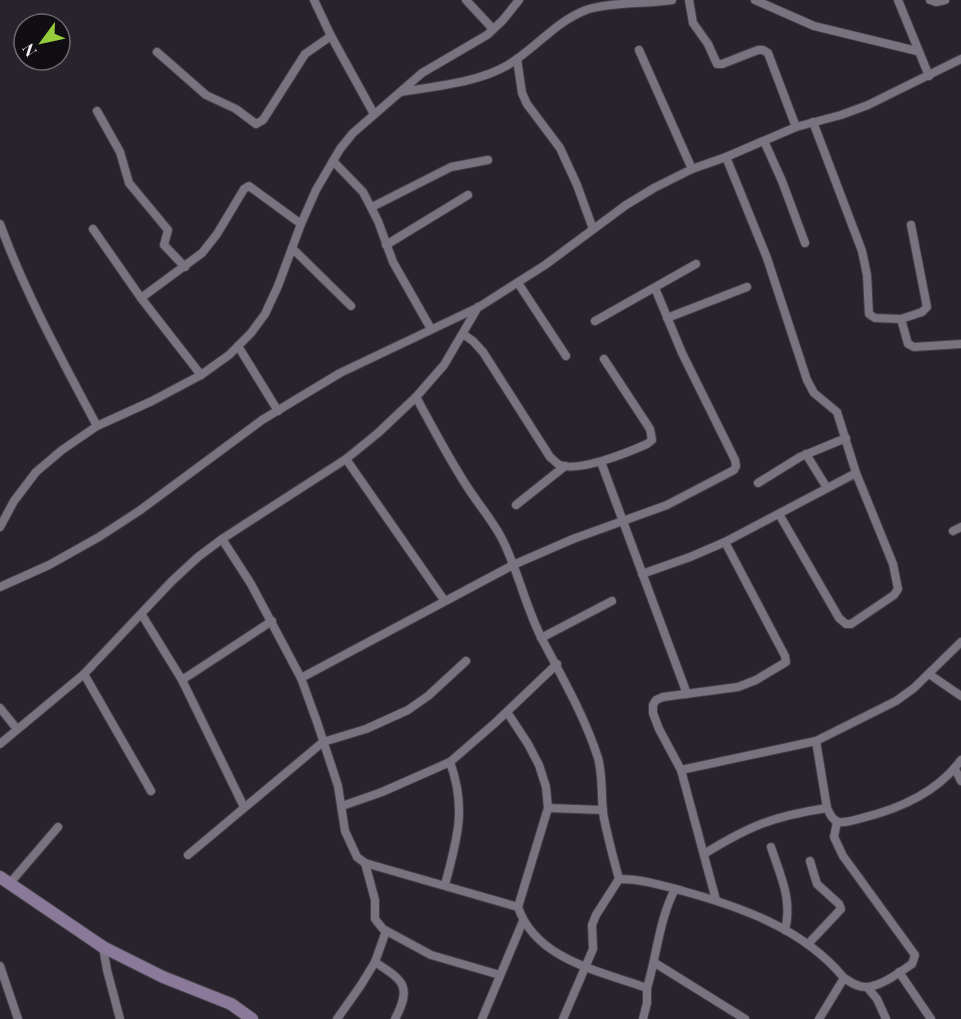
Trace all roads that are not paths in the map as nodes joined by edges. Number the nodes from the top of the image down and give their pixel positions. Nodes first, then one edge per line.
1 (314, 0) edge
2 (466, 0) edge
3 (519, 0) edge
4 (672, 0) edge
5 (689, 0) edge
6 (755, 0) edge
7 (898, 0) edge
8 (930, 0) edge
9 (945, 0) edge
10 (493, 29) junction
11 (330, 36) junction
12 (639, 50) dead end
13 (917, 51) junction
14 (157, 52) dead end
15 (516, 59) junction
16 (961, 59) edge
17 (929, 76) junction
18 (400, 92) junction
19 (97, 111) dead end
20 (374, 114) junction
21 (813, 122) junction
22 (796, 127) junction
23 (764, 141) junction
24 (726, 157) junction
25 (488, 160) dead end
26 (333, 161) junction
27 (692, 169) junction
28 (468, 195) dead end
29 (372, 207) junction
30 (301, 224) junction
31 (0, 225) edge
32 (911, 225) dead end
33 (93, 229) dead end
34 (593, 229) junction
35 (805, 243) dead end
36 (386, 245) junction
37 (292, 248) junction
38 (696, 264) dead end
39 (185, 267) junction
40 (518, 283) junction
41 (747, 287) dead end
42 (655, 288) junction
43 (141, 298) junction
44 (351, 306) dead end
45 (479, 307) junction
46 (667, 318) junction
47 (901, 319) junction
48 (595, 321) dead end
49 (431, 329) junction
50 (463, 334) junction
51 (961, 344) edge
52 (238, 346) junction
53 (566, 356) dead end
54 (604, 359) dead end
55 (201, 375) junction
56 (416, 397) junction
57 (278, 411) junction
58 (97, 426) junction
59 (846, 438) junction
60 (806, 454) junction
61 (346, 459) junction
62 (601, 462) junction
63 (565, 466) junction
64 (856, 473) junction
65 (758, 483) dead end
66 (827, 488) junction
67 (516, 505) dead end
68 (779, 514) junction
69 (623, 522) junction
70 (0, 527) edge
71 (222, 539) junction
72 (725, 542) junction
73 (513, 565) junction
74 (642, 574) junction
75 (0, 587) edge
76 (444, 600) junction
77 (612, 601) dead end
78 (142, 615) junction
79 (272, 621) junction
80 (541, 638) junction
81 (961, 642) edge
82 (466, 661) dead end
83 (557, 664) junction
84 (84, 674) junction
85 (929, 674) junction
86 (301, 678) junction
87 (182, 680) junction
88 (687, 694) junction
89 (961, 696) edge
90 (0, 708) edge
91 (507, 712) junction
92 (17, 729) junction
93 (816, 741) junction
94 (323, 742) junction
95 (0, 744) edge
96 (961, 760) edge
97 (450, 762) junction
98 (955, 769) junction
99 (681, 770) junction
100 (961, 781) edge
101 (151, 791) dead end
102 (342, 806) junction
103 (244, 807) junction
104 (548, 808) junction
105 (827, 808) junction
106 (603, 810) junction
107 (837, 822) junction
108 (58, 827) dead end
109 (771, 847) dead end
110 (704, 854) junction
111 (188, 855) dead end
112 (810, 861) dead end
113 (365, 863) junction
114 (619, 879) junction
115 (5, 880) edge
116 (445, 885) junction
117 (675, 889) junction
118 (716, 900) junction
119 (518, 907) junction
120 (523, 921) junction
121 (785, 930) junction
122 (386, 931) junction
123 (808, 944) junction
124 (103, 948) junction
125 (375, 962) junction
126 (655, 963) junction
127 (0, 966) edge
128 (585, 966) junction
129 (899, 972) junction
130 (500, 975) junction
131 (844, 978) junction
132 (867, 987) junction
133 (647, 988) junction
134 (18, 1019) edge
135 (120, 1019) edge
136 (252, 1019) edge
137 (337, 1019) edge
138 (395, 1019) edge
139 (482, 1019) edge
140 (563, 1019) edge
141 (643, 1019) edge
142 (745, 1019) edge
143 (819, 1019) edge
144 (886, 1019) edge
145 (931, 1019) edge

1 - 11 street
2 - 10 street
3 - 10 street
4 - 15 street
5 - 22 street
6 - 13 street
7 - 13 street
8 - 9 street
10 - 18 street
11 - 14 street
11 - 20 street
12 - 27 street
13 - 17 street
15 - 18 street
15 - 34 street
16 - 17 street
17 - 21 street
18 - 20 street
19 - 39 street
20 - 26 street
21 - 22 street
21 - 47 street
22 - 23 street
23 - 24 street
23 - 35 street
24 - 27 street
24 - 59 street
25 - 29 street
26 - 29 street
26 - 30 street
27 - 34 street
28 - 36 street
29 - 36 street
30 - 37 street
30 - 39 street
31 - 58 street
32 - 47 street
33 - 43 street
34 - 40 street
36 - 49 street
37 - 44 street
37 - 52 street
38 - 42 street
39 - 43 street
40 - 45 street
40 - 53 street
41 - 46 street
42 - 46 street
42 - 48 street
43 - 55 street
45 - 49 street
45 - 50 street
46 - 69 street
47 - 51 street
49 - 57 street
50 - 56 street
50 - 63 street
52 - 55 street
52 - 57 street
54 - 62 street
55 - 58 street
56 - 61 street
56 - 73 street
57 - 75 street
58 - 70 street
59 - 60 street
59 - 64 street
60 - 65 street
60 - 66 street
61 - 71 street
61 - 76 street
62 - 63 street
62 - 69 street
63 - 67 street
64 - 66 street
64 - 68 street
66 - 68 street
68 - 72 street
69 - 73 street
69 - 74 street
71 - 78 street
71 - 79 street
72 - 74 street
72 - 88 street
73 - 76 street
73 - 80 street
74 - 88 street
76 - 86 street
77 - 80 street
78 - 84 street
78 - 87 street
79 - 86 street
79 - 87 street
80 - 83 street
81 - 85 street
82 - 94 street
83 - 91 street
83 - 106 street
84 - 92 street
84 - 101 street
85 - 89 street
85 - 93 street
86 - 94 street
87 - 103 street
88 - 99 street
90 - 92 street
91 - 97 street
91 - 104 street
92 - 95 street
93 - 99 street
93 - 105 street
94 - 102 street
94 - 103 street
96 - 98 street
97 - 102 street
97 - 116 street
98 - 100 street
98 - 107 street
99 - 110 street
102 - 113 street
103 - 111 street
104 - 106 street
104 - 119 street
105 - 107 street
105 - 110 street
106 - 114 street
107 - 129 street
108 - 115 street
109 - 121 street
110 - 118 street
112 - 123 street
113 - 116 street
113 - 122 street
114 - 117 street
114 - 128 street
115 - 124 main road
116 - 119 street
117 - 118 street
117 - 126 street
118 - 121 street
119 - 120 street
120 - 128 street
120 - 130 street
121 - 123 street
122 - 125 street
122 - 130 street
123 - 131 street
124 - 135 street
124 - 136 main road
125 - 137 street
125 - 138 street
126 - 133 street
126 - 142 street
127 - 134 street
128 - 133 street
128 - 140 street
129 - 132 street
129 - 145 street
130 - 139 street
131 - 132 street
131 - 143 street
132 - 144 street
133 - 141 street

